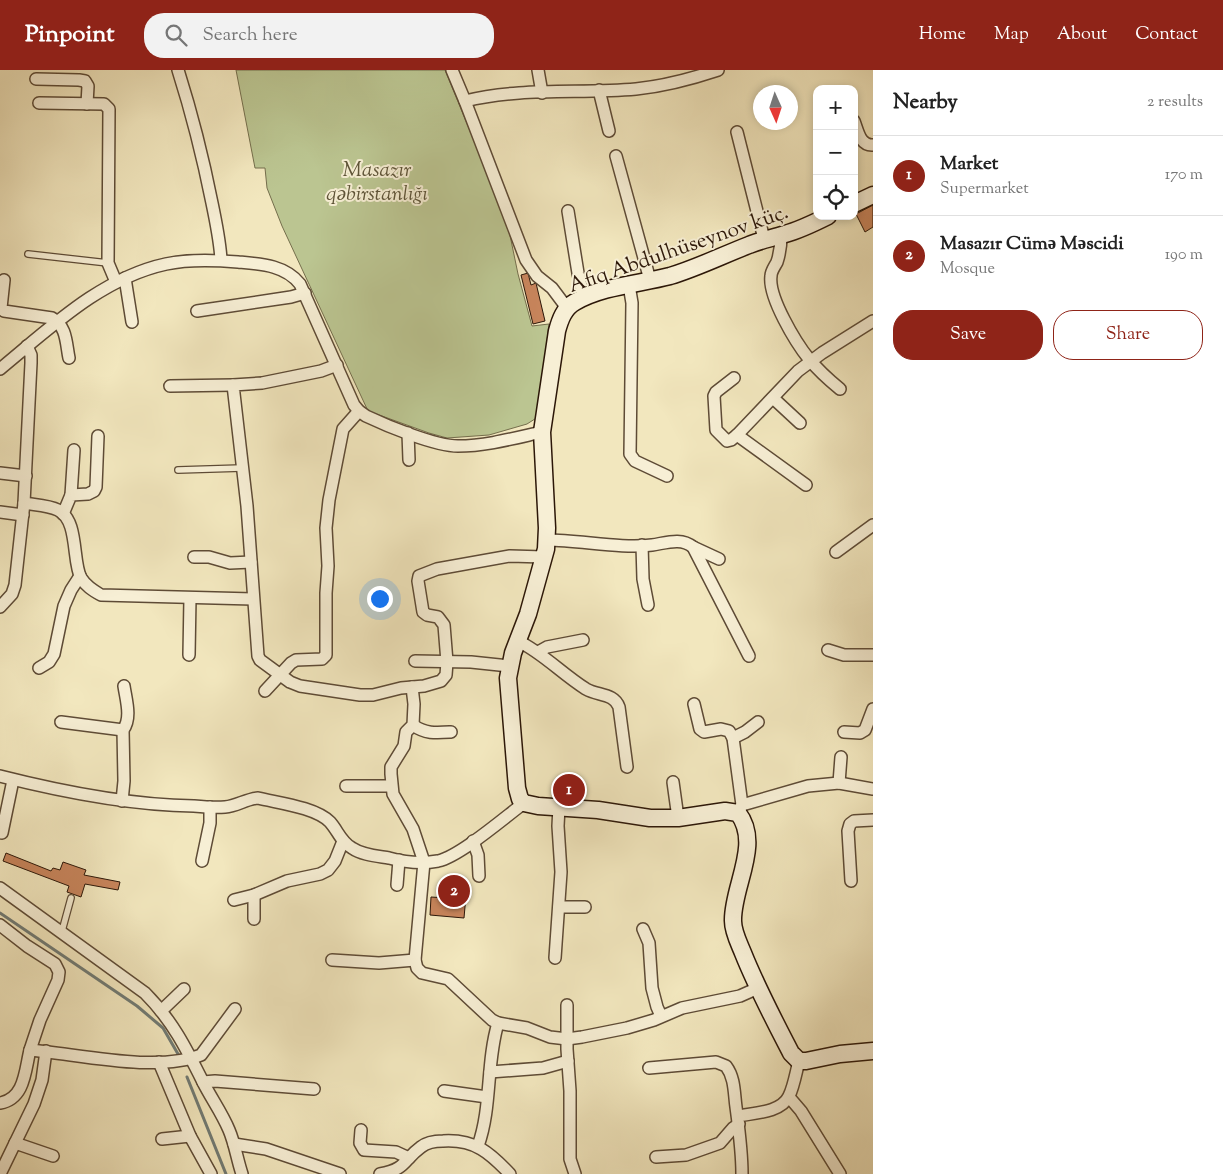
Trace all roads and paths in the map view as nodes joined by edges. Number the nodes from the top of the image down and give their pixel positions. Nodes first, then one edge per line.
1 (178, 70) edge
2 (452, 70) edge
3 (538, 70) edge
4 (718, 70) edge
5 (36, 80) dead end
6 (599, 90) junction
7 (542, 93) junction
8 (466, 101) junction
9 (39, 102) dead end
10 (87, 104) junction
11 (857, 130) edge
12 (609, 131) dead end
13 (737, 132) dead end
14 (873, 145) edge
15 (616, 156) dead end
16 (873, 195) edge
17 (858, 202) edge
18 (568, 211) dead end
19 (818, 220) edge
20 (781, 235) junction
21 (764, 239) junction
22 (28, 254) dead end
23 (220, 260) junction
24 (108, 263) junction
25 (4, 280) dead end
26 (121, 280) junction
27 (650, 280) junction
28 (629, 285) junction
29 (305, 293) junction
30 (584, 298) junction
31 (567, 308) junction
32 (197, 311) dead end
33 (873, 321) edge
34 (59, 322) junction
35 (132, 322) dead end
36 (27, 346) junction
37 (69, 358) dead end
38 (810, 361) junction
39 (337, 365) junction
40 (0, 369) edge
41 (734, 378) dead end
42 (233, 385) junction
43 (170, 386) dead end
44 (840, 389) dead end
45 (773, 398) junction
46 (358, 411) junction
47 (800, 424) dead end
48 (542, 432) junction
49 (408, 433) junction
50 (738, 435) junction
51 (98, 436) dead end
52 (74, 450) dead end
53 (409, 460) dead end
54 (242, 468) junction
55 (178, 470) dead end
56 (0, 473) edge
57 (26, 476) junction
58 (667, 476) dead end
59 (806, 485) dead end
60 (71, 495) junction
61 (24, 509) junction
62 (0, 512) edge
63 (63, 514) junction
64 (873, 525) edge
65 (547, 540) junction
66 (642, 546) junction
67 (693, 547) junction
68 (836, 552) dead end
69 (544, 556) junction
70 (194, 557) dead end
71 (719, 559) dead end
72 (251, 562) junction
73 (80, 576) junction
74 (190, 598) junction
75 (253, 599) junction
76 (648, 605) dead end
77 (0, 607) edge
78 (583, 640) dead end
79 (518, 641) junction
80 (828, 650) dead end
81 (538, 652) junction
82 (188, 654) dead end
83 (873, 654) edge
84 (749, 656) dead end
85 (415, 661) dead end
86 (447, 662) junction
87 (509, 666) junction
88 (39, 668) dead end
89 (279, 675) junction
90 (124, 686) dead end
91 (412, 687) junction
92 (265, 691) dead end
93 (694, 704) dead end
94 (873, 710) edge
95 (61, 722) dead end
96 (758, 722) dead end
97 (412, 725) junction
98 (123, 730) junction
99 (451, 732) dead end
100 (844, 732) dead end
101 (733, 738) junction
102 (841, 757) dead end
103 (627, 767) dead end
104 (0, 776) edge
105 (13, 780) junction
106 (673, 782) dead end
107 (839, 783) junction
108 (346, 786) dead end
109 (391, 786) junction
110 (873, 789) edge
111 (122, 801) junction
112 (524, 803) junction
113 (210, 807) junction
114 (559, 807) junction
115 (740, 809) junction
116 (678, 818) junction
117 (873, 820) edge
118 (2, 833) dead end
119 (343, 841) junction
120 (473, 841) junction
121 (399, 860) junction
122 (202, 861) dead end
123 (424, 862) junction
124 (479, 876) dead end
125 (852, 881) dead end
126 (397, 886) dead end
127 (0, 888) edge
128 (254, 895) junction
129 (71, 898) dead end
130 (234, 900) dead end
131 (559, 907) junction
132 (585, 907) dead end
133 (254, 919) dead end
134 (0, 925) edge
135 (643, 929) dead end
136 (62, 931) junction
137 (555, 958) dead end
138 (332, 960) dead end
139 (415, 960) junction
140 (758, 988) junction
141 (184, 989) dead end
142 (567, 1005) dead end
143 (235, 1009) dead end
144 (162, 1011) junction
145 (661, 1016) junction
146 (498, 1023) junction
147 (567, 1038) junction
148 (30, 1050) junction
149 (46, 1051) junction
150 (873, 1051) edge
151 (192, 1058) junction
152 (568, 1061) junction
153 (799, 1061) junction
154 (159, 1062) junction
155 (649, 1068) dead end
156 (490, 1072) junction
157 (203, 1082) junction
158 (314, 1089) dead end
159 (444, 1091) dead end
160 (487, 1097) junction
161 (789, 1098) junction
162 (0, 1103) edge
163 (738, 1120) junction
164 (361, 1130) dead end
165 (190, 1136) junction
166 (162, 1139) dead end
167 (15, 1143) junction
168 (234, 1144) junction
169 (478, 1146) junction
170 (52, 1156) dead end
171 (656, 1157) dead end
172 (3, 1158) edge
173 (409, 1158) junction
174 (837, 1173) edge
175 (0, 1174) edge
176 (211, 1174) edge
177 (242, 1174) edge
178 (340, 1174) edge
179 (380, 1174) edge
180 (510, 1174) edge
181 (575, 1174) edge
182 (742, 1174) edge

1 - 23 street
2 - 8 street
3 - 7 street
4 - 6 street
5 - 10 street
6 - 7 street
6 - 12 street
7 - 8 street
8 - 31 street
9 - 10 street
10 - 24 street
11 - 14 street
13 - 21 street
15 - 27 street
16 - 17 street
18 - 30 street
19 - 20 street, Afiq Abdulhüseynov küç.
20 - 21 street, Afiq Abdulhüseynov küç.
20 - 38 street
21 - 27 street, Afiq Abdulhüseynov küç.
22 - 24 lane
23 - 26 street
23 - 29 street
24 - 26 street
25 - 34 street
26 - 34 street
26 - 35 street
27 - 28 street, Afiq Abdulhüseynov küç.
28 - 30 street, Afiq Abdulhüseynov küç.
28 - 58 street
29 - 32 street
29 - 39 street
30 - 31 street, Afiq Abdulhüseynov küç.
31 - 48 street, Afiq Abdulhüseynov küç.
33 - 38 street
34 - 36 street
34 - 37 street
36 - 40 street
36 - 57 street
38 - 44 street
38 - 45 street
39 - 42 street
39 - 46 street
41 - 50 street
42 - 43 street
42 - 54 street
45 - 47 street
45 - 50 street
46 - 49 street
46 - 89 street
48 - 49 street
48 - 65 street, Afiq Abdulhüseynov küç.
49 - 53 street
50 - 59 street
51 - 60 street
52 - 60 street
54 - 55 lane
54 - 72 street
56 - 57 street
57 - 61 street
60 - 63 street
61 - 62 street
61 - 63 street
61 - 77 street
63 - 73 street
64 - 68 street
65 - 66 street
65 - 69 street, Afiq Abdulhüseynov küç.
66 - 67 street
66 - 76 street
67 - 71 street
67 - 84 street
69 - 79 street, Afiq Abdulhüseynov küç.
69 - 86 street
70 - 72 street
72 - 75 street
73 - 74 street
73 - 88 street
74 - 75 street
74 - 82 street
75 - 89 street
78 - 81 street
79 - 81 street
79 - 87 street, Afiq Abdulhüseynov küç.
80 - 83 street
81 - 103 street
85 - 86 street
86 - 87 street
86 - 91 street
87 - 112 street, Afiq Abdulhüseynov küç.
89 - 91 street
89 - 92 street
90 - 98 street
91 - 97 street
93 - 101 street
94 - 100 street
95 - 98 street
96 - 101 street
97 - 99 street
97 - 109 street
98 - 111 street
101 - 115 street
102 - 107 street
104 - 105 street
105 - 111 street
105 - 118 street
106 - 116 street
107 - 110 street
107 - 115 street
108 - 109 street
109 - 123 street
111 - 113 street
112 - 114 street
112 - 120 street
113 - 119 street
113 - 122 street
114 - 116 street
114 - 131 street
115 - 116 street
115 - 140 street
117 - 125 street
119 - 121 street
119 - 128 street
120 - 123 street
120 - 124 street
121 - 123 street
121 - 126 street
123 - 139 street
127 - 136 street
128 - 130 street
128 - 133 street
129 - 136 lane
131 - 132 street
131 - 137 street
134 - 148 street
135 - 145 street
136 - 144 street
138 - 139 street
139 - 146 street
140 - 145 street
140 - 153 street
141 - 144 street
142 - 147 street
143 - 151 street
144 - 151 street
145 - 147 street
146 - 147 street
146 - 156 street
147 - 152 street
148 - 149 street
148 - 162 street
149 - 154 street
149 - 167 street
150 - 153 street
151 - 154 street
151 - 157 street
152 - 156 street
152 - 181 street
153 - 161 street
154 - 165 street
155 - 163 street
156 - 160 street
157 - 158 street
157 - 168 street
159 - 160 street
160 - 169 street
161 - 163 street
161 - 174 street
163 - 171 street
163 - 182 street
164 - 173 street
165 - 166 street
165 - 176 street
167 - 170 street
167 - 172 street
168 - 177 street
168 - 178 street
169 - 173 street
169 - 180 street
172 - 175 street
173 - 179 street

